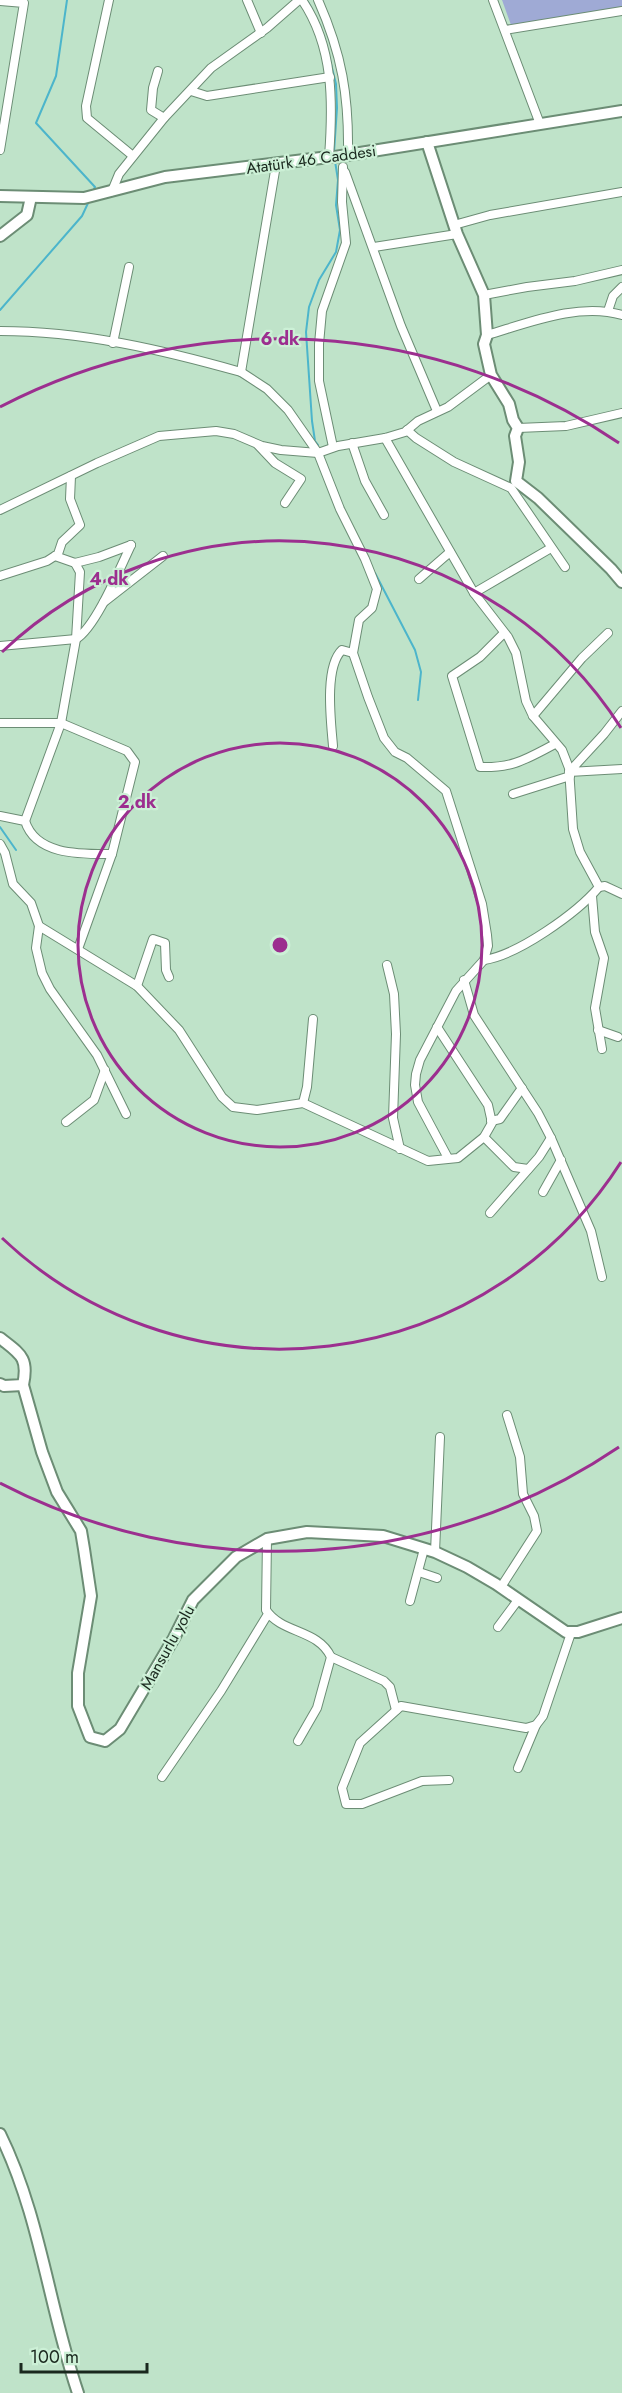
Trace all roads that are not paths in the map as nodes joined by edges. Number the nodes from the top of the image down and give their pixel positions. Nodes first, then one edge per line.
1 (109, 0) edge
2 (248, 0) edge
3 (301, 0) edge
4 (318, 0) edge
5 (493, 0) edge
6 (0, 1) edge
7 (622, 11) edge
8 (505, 30) junction
9 (261, 33) junction
10 (158, 70) dead end
11 (330, 77) junction
12 (191, 91) junction
13 (622, 111) edge
14 (164, 118) junction
15 (540, 124) junction
16 (427, 142) junction
17 (0, 150) edge
18 (133, 156) junction
19 (339, 158) junction
20 (276, 165) junction
21 (112, 191) junction
22 (622, 192) edge
23 (0, 196) edge
24 (30, 197) junction
25 (456, 229) junction
26 (0, 236) edge
27 (374, 247) junction
28 (129, 267) dead end
29 (622, 270) edge
30 (622, 288) edge
31 (484, 295) junction
32 (608, 311) junction
33 (622, 315) edge
34 (0, 331) edge
35 (487, 334) junction
36 (113, 343) junction
37 (241, 372) junction
38 (490, 375) junction
39 (438, 411) junction
40 (622, 413) edge
41 (518, 428) junction
42 (407, 430) junction
43 (385, 438) junction
44 (352, 443) junction
45 (257, 444) junction
46 (333, 447) junction
47 (318, 453) junction
48 (71, 476) junction
49 (514, 484) junction
50 (285, 503) dead end
51 (0, 510) edge
52 (384, 515) dead end
53 (551, 548) junction
54 (450, 552) junction
55 (55, 556) junction
56 (163, 556) dead end
57 (75, 563) junction
58 (565, 567) dead end
59 (0, 576) edge
60 (419, 579) dead end
61 (622, 582) edge
62 (474, 593) junction
63 (103, 603) junction
64 (504, 633) junction
65 (608, 633) dead end
66 (76, 639) junction
67 (0, 646) edge
68 (353, 653) junction
69 (622, 711) edge
70 (533, 716) junction
71 (0, 723) edge
72 (61, 723) junction
73 (555, 744) junction
74 (333, 746) dead end
75 (622, 769) edge
76 (570, 774) junction
77 (513, 794) dead end
78 (0, 816) edge
79 (25, 821) junction
80 (0, 844) edge
81 (112, 854) junction
82 (599, 887) junction
83 (622, 893) edge
84 (592, 896) junction
85 (39, 926) junction
86 (78, 949) junction
87 (484, 960) junction
88 (387, 965) dead end
89 (169, 977) dead end
90 (464, 981) junction
91 (137, 986) junction
92 (314, 1019) dead end
93 (437, 1027) junction
94 (598, 1030) junction
95 (618, 1037) dead end
96 (602, 1049) dead end
97 (105, 1070) junction
98 (522, 1088) junction
99 (303, 1102) junction
100 (126, 1114) dead end
101 (491, 1121) junction
102 (66, 1122) dead end
103 (484, 1137) junction
104 (551, 1138) junction
105 (400, 1149) junction
106 (448, 1158) junction
107 (561, 1161) junction
108 (528, 1169) junction
109 (543, 1192) dead end
110 (490, 1213) dead end
111 (602, 1278) dead end
112 (0, 1338) edge
113 (0, 1384) edge
114 (23, 1385) junction
115 (507, 1415) dead end
116 (440, 1437) dead end
117 (267, 1539) junction
118 (430, 1551) junction
119 (419, 1572) junction
120 (437, 1578) dead end
121 (501, 1587) junction
122 (410, 1600) dead end
123 (518, 1600) junction
124 (268, 1614) junction
125 (622, 1618) edge
126 (498, 1627) dead end
127 (571, 1633) junction
128 (331, 1657) junction
129 (396, 1710) junction
130 (537, 1725) junction
131 (298, 1741) dead end
132 (518, 1768) dead end
133 (162, 1777) dead end
134 (449, 1780) dead end
135 (0, 2134) edge
136 (78, 2393) edge

1 - 18 street
2 - 9 street
3 - 9 street
3 - 11 street
4 - 19 street
5 - 8 street
6 - 17 street
7 - 8 street
8 - 15 street
9 - 12 street
10 - 14 street
11 - 12 street
11 - 19 street
12 - 14 street
13 - 15 street, Atatürk 46 Caddesi
14 - 18 street
15 - 16 street, Atatürk 46 Caddesi
16 - 19 street, Atatürk 46 Caddesi
16 - 25 street
18 - 21 street
19 - 20 street, Atatürk 46 Caddesi
19 - 27 street
19 - 46 street
20 - 21 street, Atatürk 46 Caddesi
20 - 37 street
21 - 24 street, Atatürk 46 Caddesi
22 - 25 street
23 - 24 street, Atatürk 46 Caddesi
24 - 26 street
25 - 27 street
25 - 31 street
27 - 39 street
28 - 36 street
29 - 31 street
30 - 32 street
31 - 35 street
32 - 33 street
32 - 35 street
34 - 36 street
35 - 38 street
36 - 37 street
37 - 47 street
38 - 39 street
38 - 41 street
39 - 42 street
40 - 41 street
41 - 49 street
42 - 43 street
42 - 49 street
43 - 44 street
43 - 54 street
44 - 46 street
44 - 52 street
45 - 47 street
45 - 48 street
45 - 50 street
46 - 47 street
47 - 68 street
48 - 51 street
48 - 55 street
49 - 53 street
49 - 61 street
53 - 58 street
53 - 62 street
54 - 60 street
54 - 62 street
55 - 57 street
55 - 59 street
56 - 63 street
57 - 63 street
57 - 66 street
62 - 64 street
63 - 66 street
64 - 70 street
64 - 73 street
65 - 70 street
66 - 67 street
66 - 72 street
68 - 74 street
68 - 87 street
69 - 76 street
70 - 73 street
71 - 72 street
72 - 79 street
72 - 81 street
73 - 76 street
75 - 76 street
76 - 77 street
76 - 82 street
78 - 79 street
79 - 81 street
80 - 85 street
81 - 86 street
82 - 83 street
82 - 84 street
84 - 87 street
84 - 94 street
85 - 86 street
85 - 97 street
86 - 91 street
87 - 90 street
88 - 105 street
89 - 91 street
90 - 93 street
90 - 98 street
91 - 99 street
92 - 99 street
93 - 101 street
93 - 106 street
94 - 95 street
94 - 96 street
97 - 100 street
97 - 102 street
98 - 101 street
98 - 104 street
99 - 105 street
101 - 103 street
103 - 106 street
103 - 108 street
104 - 107 street
104 - 108 street
105 - 106 street
107 - 109 street
107 - 111 street
108 - 110 street
112 - 114 street
113 - 114 street
114 - 117 street, Mansurlu yolu
115 - 121 street
116 - 118 street
117 - 118 street, Mansurlu yolu
117 - 124 street
118 - 119 street
118 - 121 street, Mansurlu yolu
119 - 120 street
119 - 122 street
121 - 123 street, Mansurlu yolu
123 - 126 street
123 - 127 street, Mansurlu yolu
124 - 128 street
124 - 133 street
125 - 127 street
127 - 130 street
128 - 129 street
128 - 131 street
129 - 130 street
129 - 134 street
130 - 132 street
135 - 136 street

